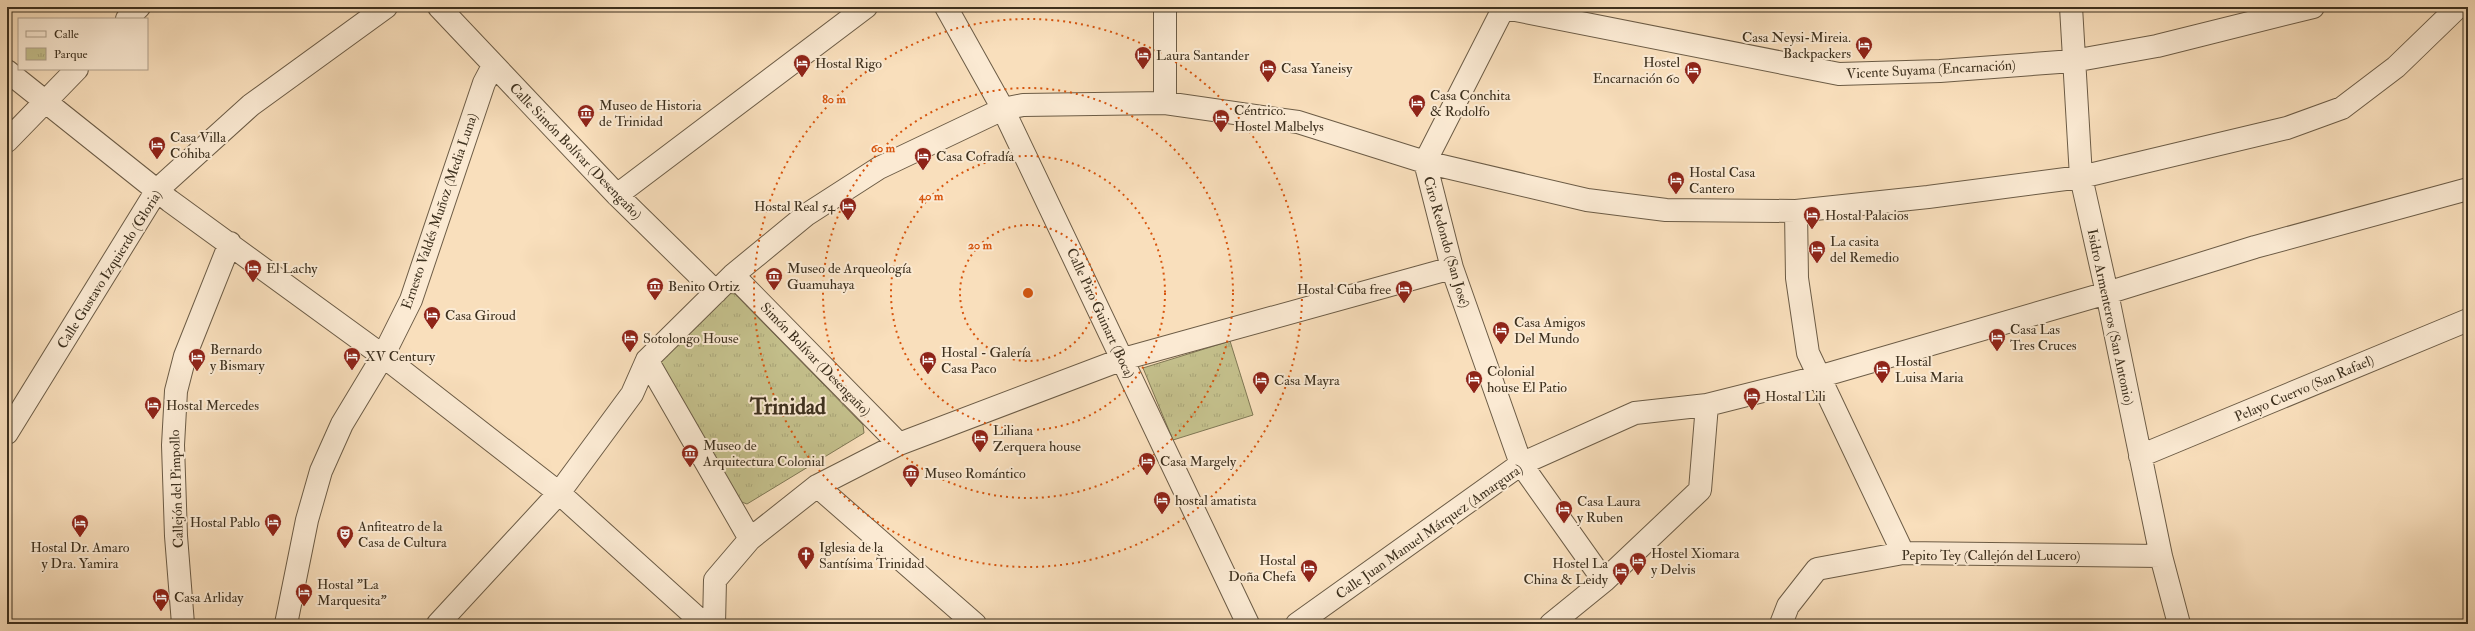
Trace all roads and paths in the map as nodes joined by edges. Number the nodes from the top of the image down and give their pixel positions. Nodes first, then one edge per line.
1 (139, 7) edge
2 (386, 7) edge
3 (438, 7) edge
4 (866, 7) edge
5 (946, 7) edge
6 (1165, 7) edge
7 (1502, 7) edge
8 (2071, 7) edge
9 (2313, 7) edge
10 (2458, 7) edge
11 (2465, 7) edge
12 (128, 18) edge
13 (2468, 22) edge
14 (2073, 61) junction
15 (494, 66) junction
16 (76, 70) edge
17 (7, 71) edge
18 (45, 102) junction
19 (1165, 103) junction
20 (1003, 109) junction
21 (7, 141) edge
22 (1425, 162) junction
23 (2081, 177) junction
24 (2468, 189) edge
25 (157, 190) junction
26 (617, 195) junction
27 (1796, 211) junction
28 (230, 243) junction
29 (1452, 268) junction
30 (733, 275) junction
31 (716, 292) junction
32 (2107, 293) junction
33 (2468, 320) edge
34 (382, 356) junction
35 (1123, 359) junction
36 (646, 360) junction
37 (1818, 377) junction
38 (1707, 405) junction
39 (7, 433) edge
40 (899, 444) junction
41 (2140, 456) junction
42 (1521, 464) junction
43 (817, 486) junction
44 (558, 493) junction
45 (750, 539) junction
46 (1903, 554) junction
47 (2161, 556) junction
48 (1604, 581) junction
49 (183, 624) edge
50 (286, 624) edge
51 (438, 624) edge
52 (704, 624) edge
53 (714, 624) edge
54 (975, 624) edge
55 (1248, 624) edge
56 (1296, 624) edge
57 (1551, 624) edge
58 (1781, 624) edge
59 (2179, 624) edge

1 - 12 street
2 - 25 street, Calle Gustavo Izquierdo (Gloria)
3 - 15 street, Calle Simón Bolívar (Desengaño)
4 - 26 street
5 - 20 street, Calle Piro Guinart (Boca)
6 - 19 street
7 - 14 street, Vicente Suyama (Encarnación)
7 - 22 street, Ciro Redondo (San José)
8 - 14 street, Isidro Armenteros (San Antonio)
9 - 14 street, Vicente Suyama (Encarnación)
10 - 23 street
11 - 13 street
14 - 23 street, Isidro Armenteros (San Antonio)
15 - 26 street, Calle Simón Bolívar (Desengaño)
15 - 34 street, Ernesto Valdés Muñoz (Media Luna)
16 - 18 street
17 - 18 street
18 - 21 street
18 - 25 street
19 - 20 street
19 - 22 street
20 - 30 street
20 - 35 street, Calle Piro Guinart (Boca)
22 - 27 street
22 - 29 street, Ciro Redondo (San José)
23 - 27 street
23 - 32 street, Isidro Armenteros (San Antonio)
24 - 32 street, Calle Juan Manuel Márquez (Amargura)
25 - 28 street
25 - 39 street, Calle Gustavo Izquierdo (Gloria)
26 - 31 street, Calle Simón Bolívar (Desengaño)
27 - 37 street
28 - 34 street
28 - 49 street, Callejón del Pimpollo
29 - 35 street
29 - 42 street, Ciro Redondo (San José)
30 - 31 street
30 - 40 street, Simón Bolívar (Desengaño)
31 - 36 street
32 - 37 street, Calle Juan Manuel Márquez (Amargura)
32 - 41 street, Isidro Armenteros (San Antonio)
33 - 41 street, Pelayo Cuervo (San Rafael)
34 - 44 street
34 - 50 street, Ernesto Valdés Muñoz (Media Luna)
35 - 40 street
35 - 55 street, Calle Piro Guinart (Boca)
36 - 44 street
36 - 45 street
37 - 38 street, Calle Juan Manuel Márquez (Amargura)
37 - 46 street
38 - 42 street, Calle Juan Manuel Márquez (Amargura)
38 - 48 street
40 - 43 street
41 - 47 street, Isidro Armenteros (San Antonio)
42 - 48 street, Ciro Redondo (San José)
42 - 56 street, Calle Juan Manuel Márquez (Amargura)
43 - 45 street
43 - 54 street
44 - 51 street
44 - 52 street
45 - 53 street
46 - 47 street, Pepito Tey (Callejón del Lucero)
46 - 58 street, Pepito Tey (Callejón del Lucero)
47 - 59 street, Isidro Armenteros (San Antonio)
48 - 57 street

